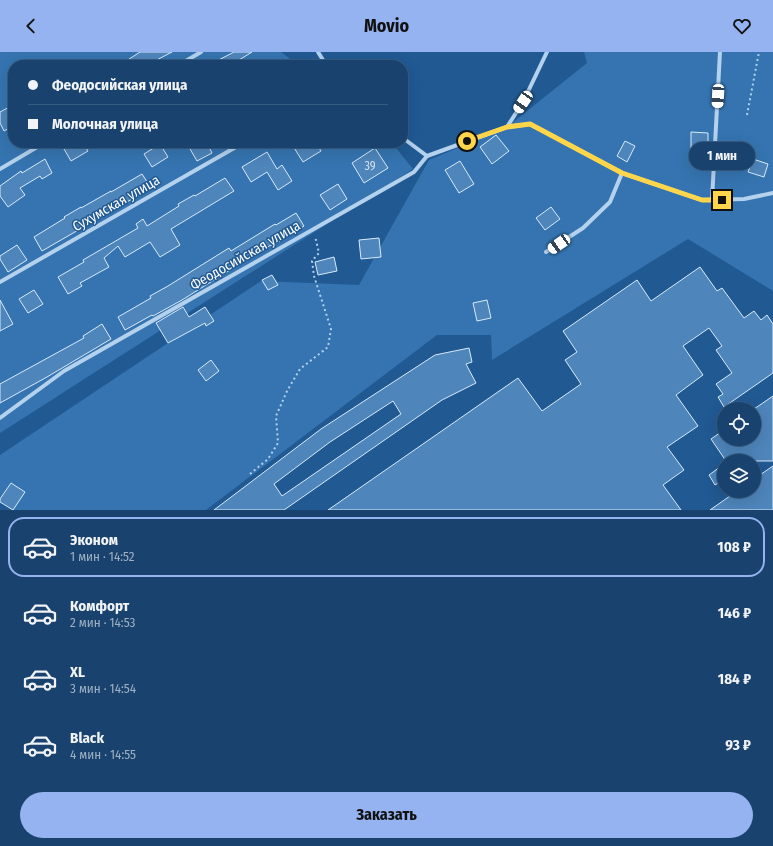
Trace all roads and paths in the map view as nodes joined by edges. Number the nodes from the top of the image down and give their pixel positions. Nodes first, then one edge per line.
1 (201, 52) edge
2 (546, 52) edge
3 (720, 52) edge
4 (760, 52) edge
5 (187, 60) edge
6 (747, 115) dead end
7 (507, 127) junction
8 (408, 142) edge
9 (36, 148) edge
10 (235, 148) edge
11 (427, 156) junction
12 (0, 169) edge
13 (622, 173) junction
14 (773, 193) edge
15 (712, 200) junction
16 (314, 229) junction
17 (546, 252) dead end
18 (0, 282) edge
19 (0, 418) edge
20 (250, 474) dead end

1 - 5 street
2 - 7 street
3 - 15 street
4 - 6 path
7 - 11 street
7 - 13 street
8 - 11 street
9 - 12 street
10 - 18 street, Сухумская улица
11 - 16 street, Феодосийская улица
13 - 15 street
13 - 17 street
14 - 15 street
16 - 19 street, Феодосийская улица
16 - 20 path

